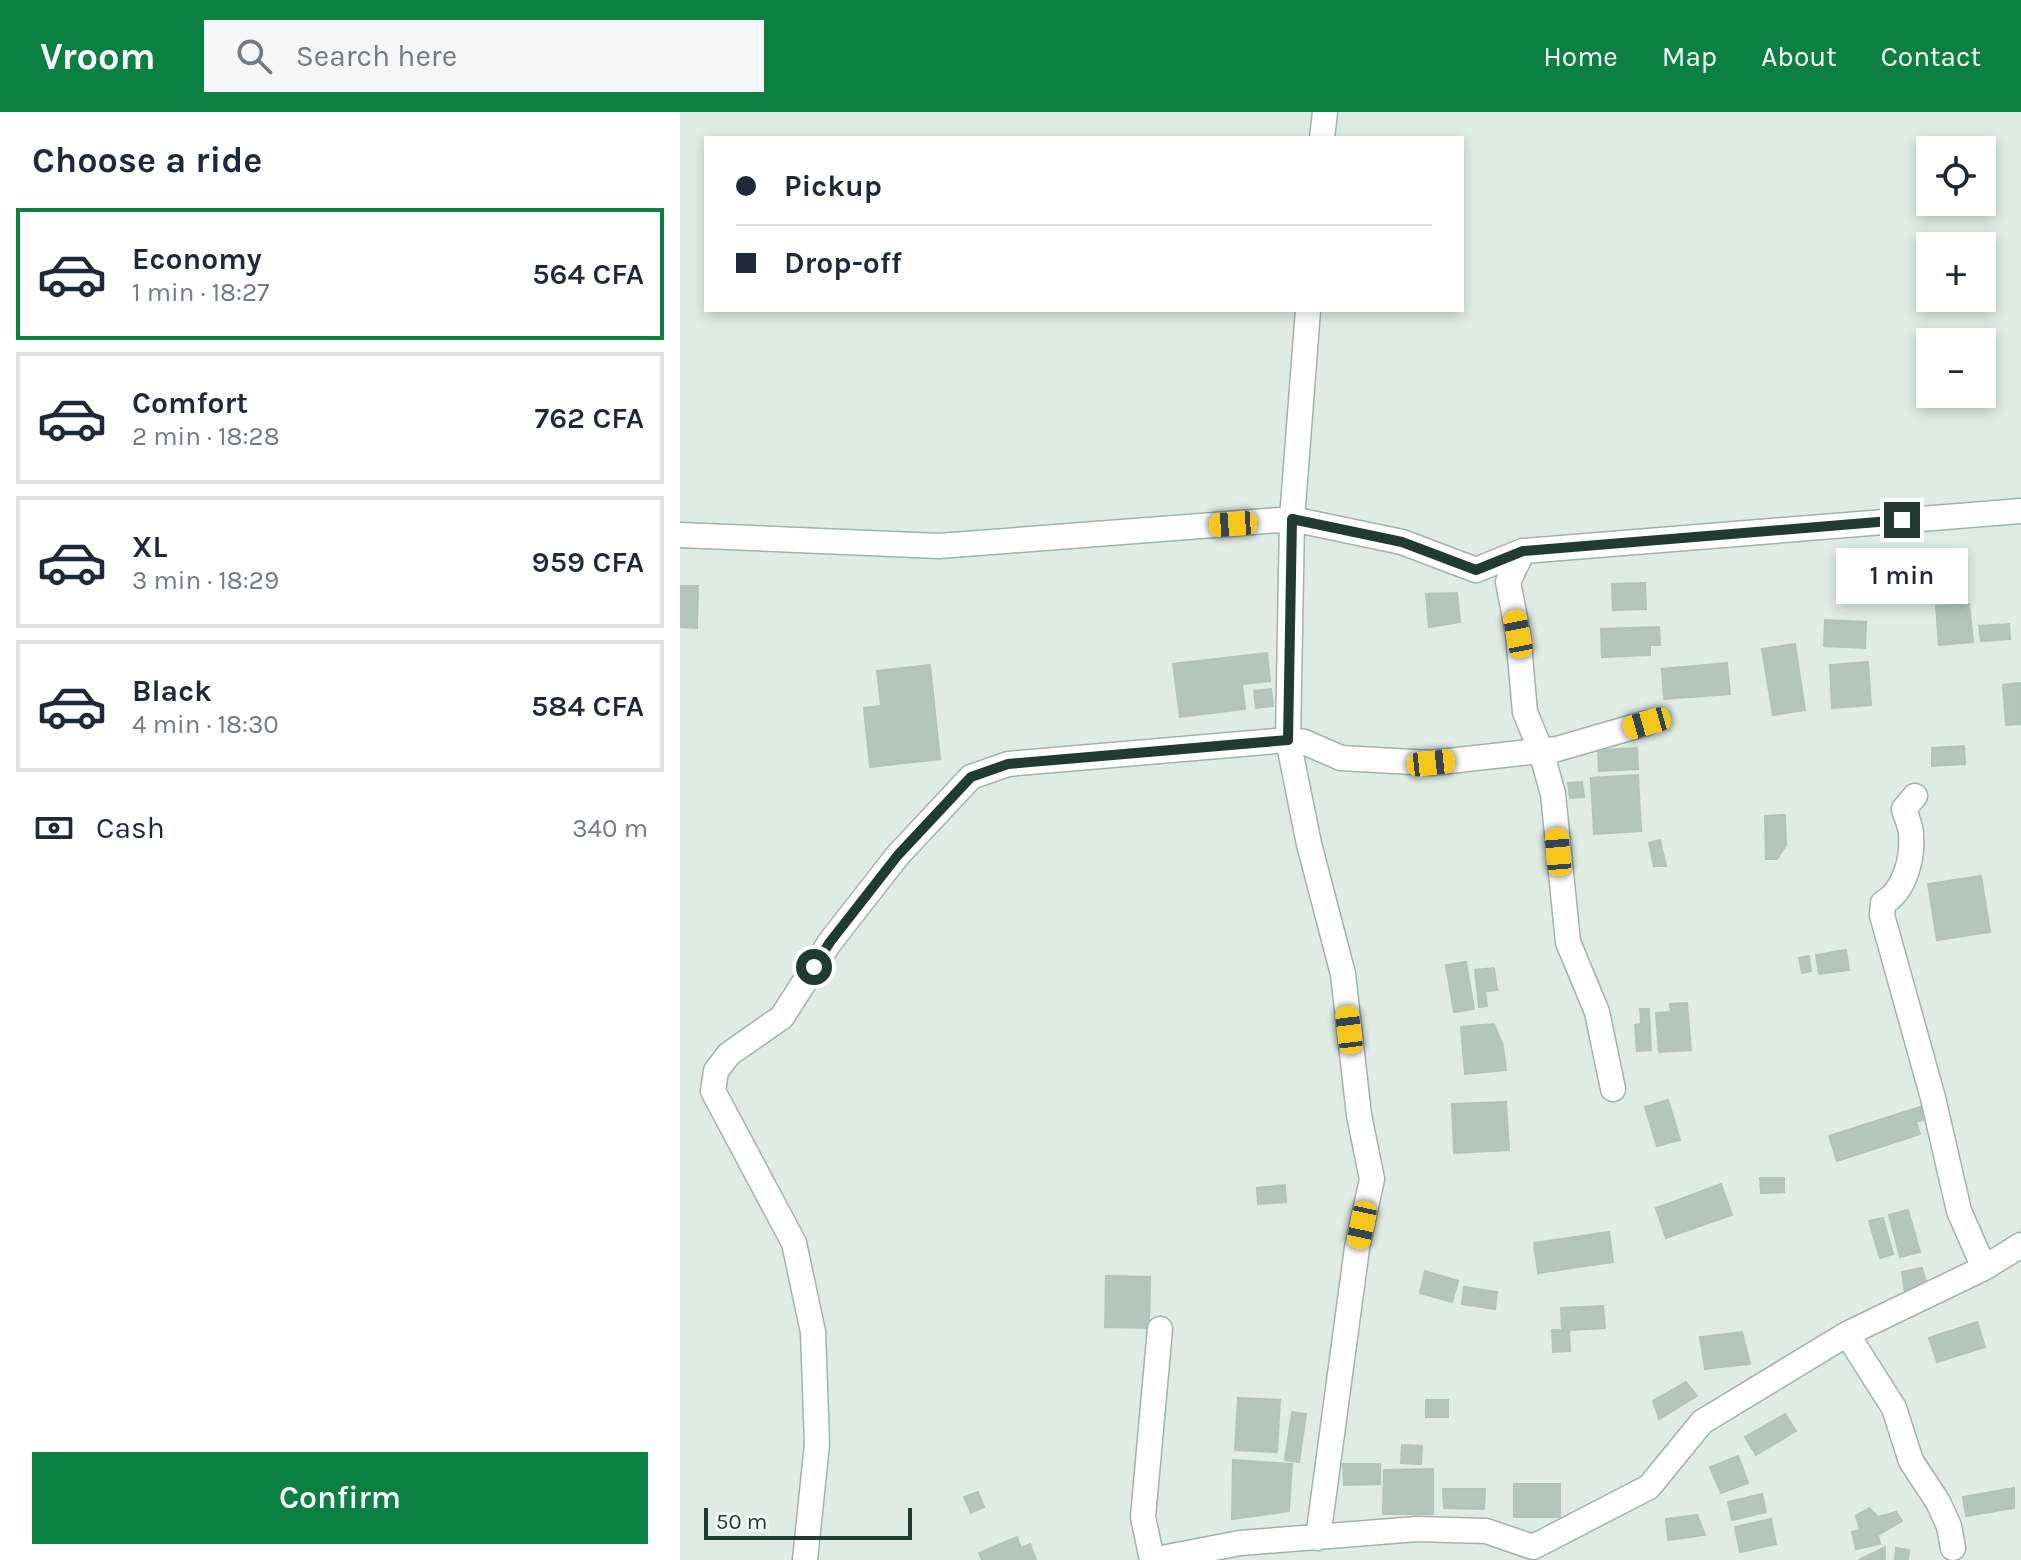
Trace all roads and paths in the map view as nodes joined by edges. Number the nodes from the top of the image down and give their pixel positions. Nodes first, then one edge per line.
1 (1325, 112) edge
2 (1322, 136) edge
3 (1308, 312) edge
4 (2021, 511) edge
5 (1292, 519) junction
6 (680, 535) edge
7 (1523, 551) junction
8 (1647, 723) dead end
9 (1288, 740) junction
10 (1541, 751) junction
11 (1915, 796) dead end
12 (1613, 1089) dead end
13 (2021, 1245) edge
14 (1984, 1268) junction
15 (1160, 1329) dead end
16 (1847, 1334) junction
17 (1318, 1538) junction
18 (1953, 1548) dead end
19 (1536, 1554) edge
20 (805, 1560) edge
21 (1152, 1560) edge

1 - 2 street
3 - 5 street
4 - 7 street
5 - 6 street
5 - 7 street
5 - 9 street
7 - 10 street
8 - 10 street
9 - 10 street
9 - 17 street
9 - 20 street
10 - 12 street
11 - 14 street
13 - 14 street
14 - 16 street
15 - 21 street
16 - 18 street
16 - 19 street
17 - 19 street
17 - 21 street

